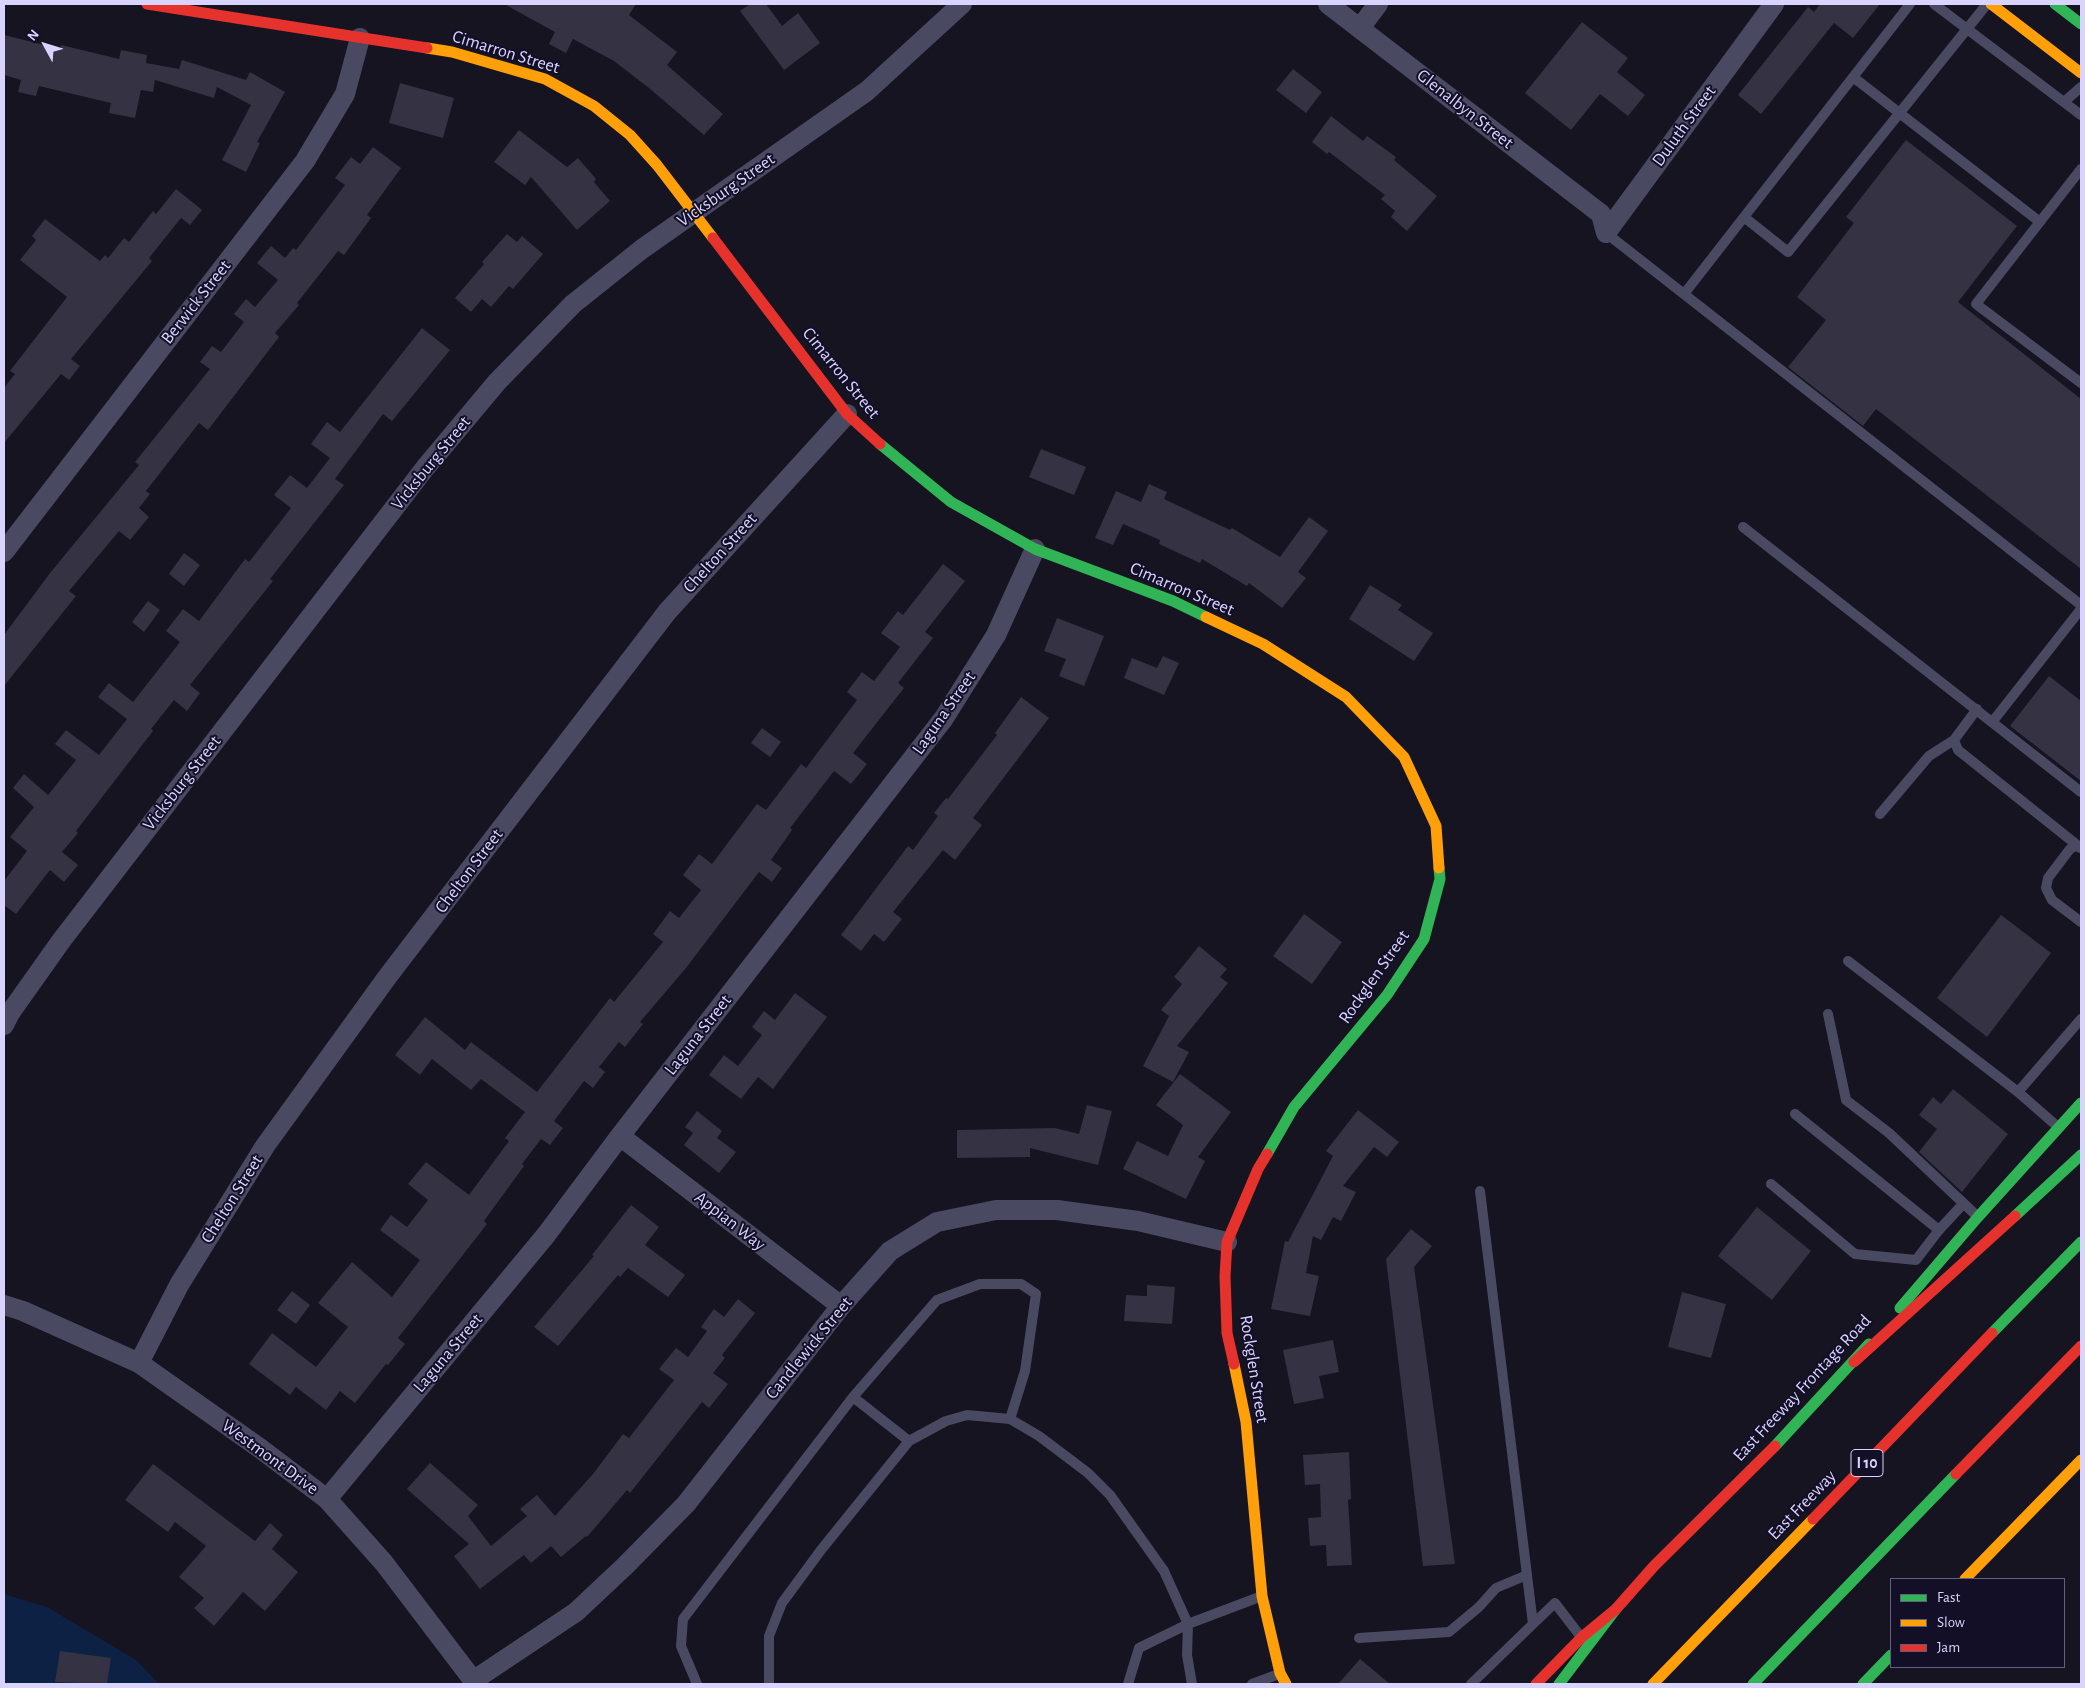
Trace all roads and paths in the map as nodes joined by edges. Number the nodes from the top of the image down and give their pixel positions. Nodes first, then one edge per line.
1 (147, 4) edge
2 (962, 4) edge
3 (1328, 4) edge
4 (1378, 4) edge
5 (1774, 4) edge
6 (1910, 4) edge
7 (1934, 4) edge
8 (1989, 4) edge
9 (2055, 4) edge
10 (2081, 24) edge
11 (1360, 28) junction
12 (1967, 29) junction
13 (360, 38) junction
14 (2081, 73) edge
15 (1853, 77) junction
16 (2081, 87) edge
17 (2064, 102) junction
18 (1900, 113) junction
19 (2081, 115) edge
20 (2081, 169) edge
21 (694, 213) junction
22 (1744, 217) junction
23 (2040, 222) junction
24 (1606, 233) junction
25 (1684, 294) junction
26 (2081, 383) edge
27 (847, 414) junction
28 (1743, 527) dead end
29 (1035, 550) junction
30 (4, 552) edge
31 (2081, 607) edge
32 (1977, 709) junction
33 (1993, 721) junction
34 (1954, 740) junction
35 (2081, 792) edge
36 (1880, 814) dead end
37 (2079, 847) edge
38 (1432, 906) joint
39 (2081, 922) edge
40 (1848, 961) dead end
41 (1828, 1014) dead end
42 (2081, 1020) edge
43 (4, 1025) edge
44 (2018, 1092) junction
45 (2081, 1103) edge
46 (1795, 1114) dead end
47 (2059, 1128) junction
48 (620, 1136) junction
49 (2081, 1155) edge
50 (1771, 1184) dead end
51 (1480, 1191) dead end
52 (1964, 1204) junction
53 (1978, 1216) junction
54 (1939, 1230) junction
55 (1227, 1242) junction
56 (2081, 1242) edge
57 (4, 1305) edge
58 (840, 1306) junction
59 (2081, 1346) edge
60 (1854, 1362) junction
61 (139, 1363) junction
62 (853, 1397) junction
63 (1010, 1419) junction
64 (909, 1441) junction
65 (2081, 1460) edge
66 (328, 1499) junction
67 (1527, 1575) junction
68 (1966, 1578) edge
69 (1262, 1596) junction
70 (1616, 1609) junction
71 (1188, 1624) junction
72 (1533, 1624) junction
73 (1582, 1637) junction
74 (1359, 1638) dead end
75 (1890, 1656) edge
76 (1280, 1673) junction
77 (475, 1682) edge
78 (697, 1684) edge
79 (769, 1684) edge
80 (1128, 1684) edge
81 (1192, 1684) edge
82 (1252, 1684) edge
83 (1286, 1684) edge
84 (1471, 1684) edge
85 (1536, 1684) edge
86 (1559, 1684) edge
87 (1653, 1684) edge
88 (1753, 1684) edge
89 (1863, 1684) edge

1 - 13 main road, Cimarron Street
2 - 21 street, Vicksburg Street
3 - 11 street, Glenalbyn Street
4 - 11 street
5 - 24 street, Duluth Street
6 - 15 lane
7 - 12 lane
8 - 12 lane
8 - 14 main road
9 - 10 main road
11 - 24 street, Glenalbyn Street
12 - 17 lane
12 - 18 lane
13 - 21 main road, Cimarron Street
13 - 30 street, Berwick Street
15 - 18 lane
15 - 22 lane
16 - 17 lane
17 - 19 lane
18 - 22 lane
18 - 23 lane
20 - 23 lane
21 - 27 main road, Cimarron Street
21 - 43 street, Vicksburg Street
22 - 25 lane
23 - 26 lane
24 - 25 lane
25 - 31 lane
27 - 29 main road, Cimarron Street
27 - 61 street, Chelton Street
28 - 32 lane
29 - 38 main road, Cimarron Street
29 - 48 street, Laguna Street
31 - 33 lane
32 - 33 lane
32 - 34 lane
33 - 35 lane
34 - 36 lane
34 - 37 lane
37 - 39 lane
38 - 55 main road, Rockglen Street
40 - 44 lane
41 - 52 lane
42 - 44 lane
44 - 47 lane
45 - 47 main road, East Freeway Frontage Road
46 - 54 lane
47 - 53 main road, East Freeway Frontage Road
48 - 58 street, Appian Way
48 - 66 street, Laguna Street
49 - 60 main road
50 - 54 lane
51 - 67 lane
52 - 53 lane
52 - 54 lane
53 - 60 main road, East Freeway Frontage Road
55 - 58 street, Candlewick Street
55 - 69 main road, Rockglen Street
56 - 87 main road, East Freeway / I 10
57 - 61 street, Westmont Drive
58 - 77 street, Candlewick Street
59 - 88 main road
60 - 70 main road, East Freeway Frontage Road
61 - 66 street, Westmont Drive
62 - 63 lane
62 - 64 lane
62 - 78 lane
63 - 64 lane
63 - 71 lane
64 - 79 lane
65 - 68 main road
66 - 77 street, Westmont Drive
67 - 72 lane
67 - 74 lane
69 - 71 lane
69 - 76 main road, Rockglen Street
70 - 73 main road, East Freeway Frontage Road
70 - 86 main road
71 - 80 lane
71 - 81 lane
72 - 73 lane
72 - 84 lane
73 - 85 main road, East Freeway Frontage Road
75 - 89 main road
76 - 82 lane
76 - 83 main road, Rockglen Street

